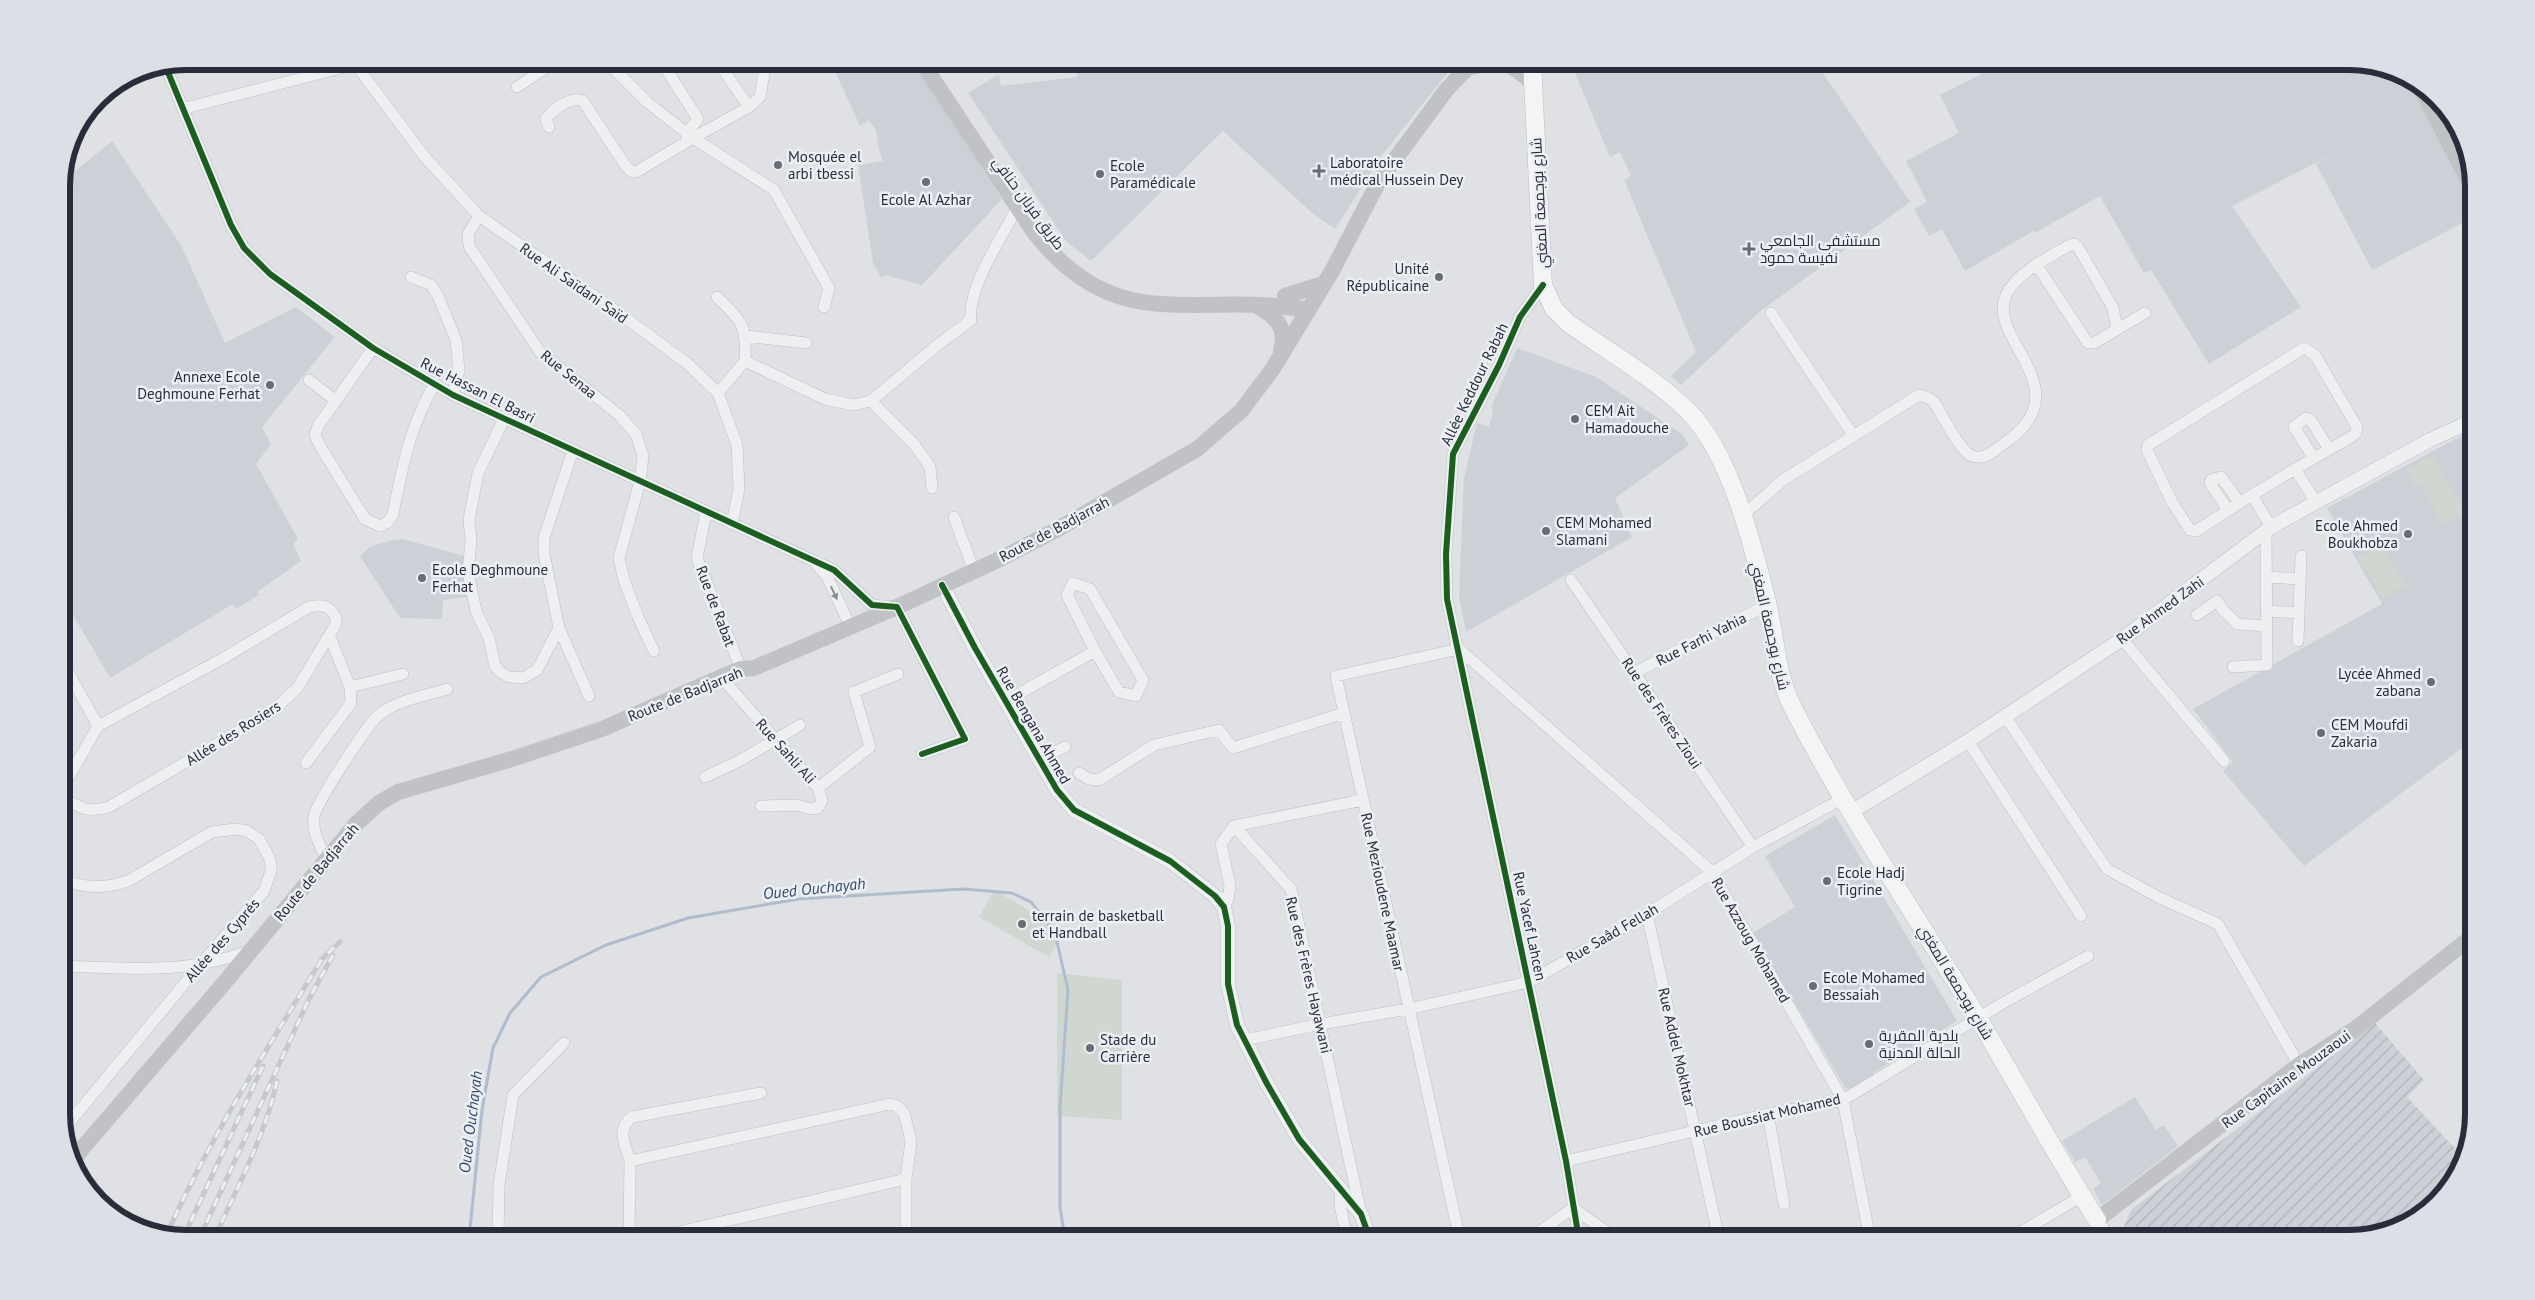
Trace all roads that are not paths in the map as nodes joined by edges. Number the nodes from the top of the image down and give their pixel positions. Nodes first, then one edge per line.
1 (332, 70) edge
2 (360, 70) edge
3 (542, 70) edge
4 (616, 70) edge
5 (668, 70) edge
6 (723, 70) edge
7 (765, 70) edge
8 (927, 70) edge
9 (939, 70) edge
10 (1464, 70) edge
11 (1518, 70) edge
12 (1532, 70) edge
13 (167, 71) edge
14 (1533, 84) junction
15 (517, 87) dead end
16 (2427, 101) edge
17 (748, 107) junction
18 (182, 109) junction
19 (549, 127) dead end
20 (689, 136) junction
21 (2464, 172) edge
22 (1017, 208) junction
23 (480, 216) junction
24 (2036, 264) junction
25 (411, 277) dead end
26 (1328, 277) junction
27 (1543, 285) junction
28 (1285, 296) junction
29 (717, 297) dead end
30 (1311, 304) junction
31 (1257, 306) junction
32 (824, 307) dead end
33 (1771, 313) dead end
34 (2145, 313) dead end
35 (2118, 329) junction
36 (746, 336) junction
37 (806, 343) dead end
38 (373, 348) junction
39 (1278, 360) junction
40 (745, 361) junction
41 (309, 380) dead end
42 (435, 383) junction
43 (718, 393) junction
44 (453, 395) junction
45 (336, 402) junction
46 (871, 402) junction
47 (504, 419) junction
48 (2465, 424) edge
49 (1853, 435) junction
50 (2329, 449) junction
51 (573, 450) junction
52 (2313, 457) junction
53 (2295, 469) junction
54 (640, 481) junction
55 (932, 488) dead end
56 (2252, 495) junction
57 (2315, 501) junction
58 (2240, 503) junction
59 (2228, 510) junction
60 (706, 512) junction
61 (1742, 516) junction
62 (954, 517) dead end
63 (732, 524) junction
64 (2269, 529) junction
65 (2301, 556) dead end
66 (814, 562) junction
67 (974, 571) junction
68 (2268, 577) junction
69 (2300, 579) junction
70 (1571, 580) dead end
71 (942, 585) junction
72 (1767, 605) junction
73 (897, 607) junction
74 (2267, 610) junction
75 (2299, 612) junction
76 (2197, 615) dead end
77 (850, 626) junction
78 (2267, 626) junction
79 (559, 628) junction
80 (330, 637) junction
81 (2122, 639) junction
82 (2298, 641) dead end
83 (1459, 650) junction
84 (654, 651) dead end
85 (1095, 651) junction
86 (2233, 667) dead end
87 (741, 669) junction
88 (1634, 673) junction
89 (403, 674) dead end
90 (898, 674) dead end
91 (70, 675) edge
92 (720, 677) junction
93 (350, 686) junction
94 (447, 689) dead end
95 (588, 696) dead end
96 (1006, 701) junction
97 (1344, 713) junction
98 (2005, 716) junction
99 (800, 725) dead end
100 (98, 726) junction
101 (777, 740) junction
102 (1968, 741) junction
103 (1065, 747) dead end
104 (922, 754) dead end
105 (1038, 759) junction
106 (2224, 761) dead end
107 (306, 763) dead end
108 (1079, 773) dead end
109 (70, 775) edge
110 (705, 777) dead end
111 (818, 788) junction
112 (1363, 800) junction
113 (70, 802) edge
114 (1847, 805) junction
115 (761, 806) dead end
116 (1234, 826) junction
117 (1753, 847) junction
118 (327, 860) junction
119 (1711, 871) junction
120 (70, 882) edge
121 (1215, 896) junction
122 (1647, 914) junction
123 (2080, 916) dead end
124 (2465, 942) edge
125 (252, 949) junction
126 (2088, 956) dead end
127 (70, 966) edge
128 (199, 966) junction
129 (1529, 982) junction
130 (1408, 1009) junction
131 (1979, 1020) junction
132 (1321, 1024) junction
133 (1244, 1040) junction
134 (564, 1043) dead end
135 (2299, 1066) junction
136 (761, 1093) dead end
137 (1843, 1100) junction
138 (1768, 1114) junction
139 (70, 1123) edge
140 (1697, 1131) junction
141 (77, 1154) edge
142 (630, 1161) junction
143 (1566, 1161) junction
144 (906, 1179) junction
145 (1341, 1188) junction
146 (2082, 1196) junction
147 (1784, 1204) dead end
148 (1573, 1208) junction
149 (1361, 1214) junction
150 (2097, 1220) junction
151 (498, 1230) edge
152 (630, 1230) edge
153 (687, 1230) edge
154 (906, 1230) edge
155 (1345, 1230) edge
156 (1367, 1230) edge
157 (1458, 1230) edge
158 (1542, 1230) edge
159 (1577, 1230) edge
160 (1605, 1230) edge
161 (1717, 1230) edge
162 (1868, 1230) edge
163 (2024, 1230) edge
164 (2103, 1230) edge

1 - 18 street
2 - 23 street, Rue Ali Saïdani Saïd
3 - 15 street
4 - 20 street
5 - 20 street
6 - 17 street
7 - 17 street
8 - 22 main road, طريق فرنان حنافي
9 - 28 main road, طريق فرنان حنافي
10 - 26 main road, Route de Badjarrah
11 - 14 main road
12 - 14 main road, شارع بوجمعة المغني
13 - 18 street, Rue Hassan El Basri
14 - 27 main road, شارع بوجمعة المغني
16 - 21 main road
17 - 20 street
18 - 38 street, Rue Hassan El Basri
19 - 20 street
20 - 32 street
22 - 31 main road, طريق فرنان حنافي
22 - 46 street
23 - 43 street, Rue Ali Saïdani Saïd
23 - 54 street, Rue Senaa
24 - 35 street
24 - 35 street
24 - 49 street
25 - 44 street
26 - 28 main road
26 - 30 main road, Route de Badjarrah
27 - 61 main road, شارع بوجمعة المغني
27 - 83 street, Allée Keddour Rabah
28 - 30 main road, طريق فرنان حنافي
29 - 36 street
30 - 31 main road, طريق فرنان حنافي
30 - 39 main road, Route de Badjarrah
31 - 39 main road
33 - 49 street
34 - 35 street
36 - 37 street
36 - 40 street
38 - 42 street, Rue Hassan El Basri
38 - 45 street
39 - 67 main road, Route de Badjarrah
40 - 43 street
40 - 46 street
41 - 45 street
42 - 44 street, Rue Hassan El Basri
42 - 45 street
43 - 63 street, Rue Ali Saïdani Saïd
44 - 47 street, Rue Hassan El Basri
46 - 55 street
47 - 51 street, Rue Hassan El Basri
47 - 79 street
48 - 57 street, Rue Ahmed Zahi
49 - 61 street
50 - 52 street
50 - 52 street
50 - 59 street
51 - 54 street, Rue Hassan El Basri
51 - 79 street
52 - 53 street
53 - 56 street
53 - 57 street
54 - 60 street, Rue Hassan El Basri
54 - 84 street, Rue Senaa
56 - 58 street
56 - 64 street
57 - 64 street, Rue Ahmed Zahi
58 - 59 street
58 - 59 street
60 - 63 street, Rue Hassan El Basri
60 - 87 street, Rue de Rabat
61 - 72 main road, شارع بوجمعة المغني
62 - 67 street
63 - 66 street, Rue Hassan El Basri
64 - 68 street
64 - 81 street, Rue Ahmed Zahi
65 - 69 street
66 - 73 street, Rue Hassan El Basri
66 -> 77 street, Rue Hassan El Basri
67 - 71 main road, Route de Badjarrah
68 - 69 street
68 - 74 street
69 - 75 street
70 - 88 street, Rue des Frères Zioui
71 - 73 main road, Route de Badjarrah
71 - 96 street, Rue Bengana Ahmed
72 - 88 street, Rue Farhi Yahia
72 - 114 main road, شارع بوجمعة المغني
73 - 77 main road, Route de Badjarrah
73 - 104 street
74 - 75 street
74 - 78 street
75 - 82 street
76 - 78 street
77 - 87 main road, Route de Badjarrah
78 - 86 street
79 - 95 street
80 - 93 street
80 - 100 street, Allée des Rosiers
80 - 113 street, Allée des Rosiers
81 - 98 street, Rue Ahmed Zahi
81 - 106 street
83 - 97 street, Rue Mezioudene Maamar
83 - 119 street, Rue Azzoug Mohamed
83 - 129 street, Rue Yacef Lahcen
85 - 85 street
85 - 96 street
87 - 92 main road, Route de Badjarrah
88 - 117 street, Rue des Frères Zioui
89 - 93 street
90 - 111 street, Rue Sahli Ali
91 - 100 street
92 - 101 street, Rue Sahli Ali
92 - 118 main road, Route de Badjarrah
93 - 107 street
94 - 118 street
96 - 105 street, Rue Bengana Ahmed
97 - 108 street
97 - 112 street, Rue Mezioudene Maamar
98 - 102 street, Rue Ahmed Zahi
98 - 135 street
99 - 101 street
100 - 109 street
101 - 110 street
101 - 111 street, Rue Sahli Ali
102 - 114 street, Rue Ahmed Zahi
102 - 123 street
103 - 105 street
105 - 121 street, Rue Bengana Ahmed
111 - 115 street
112 - 116 street
112 - 130 street, Rue Mezioudene Maamar
114 - 117 street, Rue Saâd Fellah
114 - 131 main road, شارع بوجمعة المغني
116 - 121 street
116 - 132 street, Rue des Frères Hayawani
117 - 119 street, Rue Saâd Fellah
118 - 125 main road, Route de Badjarrah
119 - 122 street, Rue Saâd Fellah
119 - 137 street, Rue Azzoug Mohamed
120 - 128 street, Allée des Cyprés
121 - 133 street, Rue Bengana Ahmed
122 - 129 street, Rue Saâd Fellah
122 - 140 street, Rue Addel Mokhtar
124 - 135 main road, Rue Capitaine Mouzaoui
125 - 128 street
125 - 141 main road, Route de Badjarrah
126 - 131 street, Rue Boussiat Mohamed
127 - 128 street
128 - 139 street, Allée des Cyprés
129 - 130 street, Rue Saâd Fellah
129 - 143 street, Rue Yacef Lahcen
130 - 132 street, Rue Saâd Fellah
130 - 157 street, Rue Mezioudene Maamar
131 - 137 street, Rue Boussiat Mohamed
131 - 146 main road, شارع بوجمعة المغني
132 - 133 street, Rue Saâd Fellah
132 - 149 street, Rue des Frères Hayawani
133 - 145 street, Rue Bengana Ahmed
134 - 151 street
135 - 150 main road, Rue Capitaine Mouzaoui
136 - 142 street
137 - 138 street, Rue Boussiat Mohamed
137 - 162 street, Rue Azzoug Mohamed
138 - 140 street, Rue Boussiat Mohamed
138 - 147 street
140 - 143 street, Rue Boussiat Mohamed
140 - 161 street, Rue Addel Mokhtar
142 - 144 street
142 - 152 street
143 - 148 street, Rue Yacef Lahcen
144 - 153 street
144 - 154 street
145 - 149 street, Rue Bengana Ahmed
145 - 155 street
146 - 150 main road, شارع بوجمعة المغني
146 - 163 street
148 - 158 street
148 - 159 street, Rue Yacef Lahcen
148 - 160 street
149 - 156 street, Rue Bengana Ahmed
150 - 164 street

